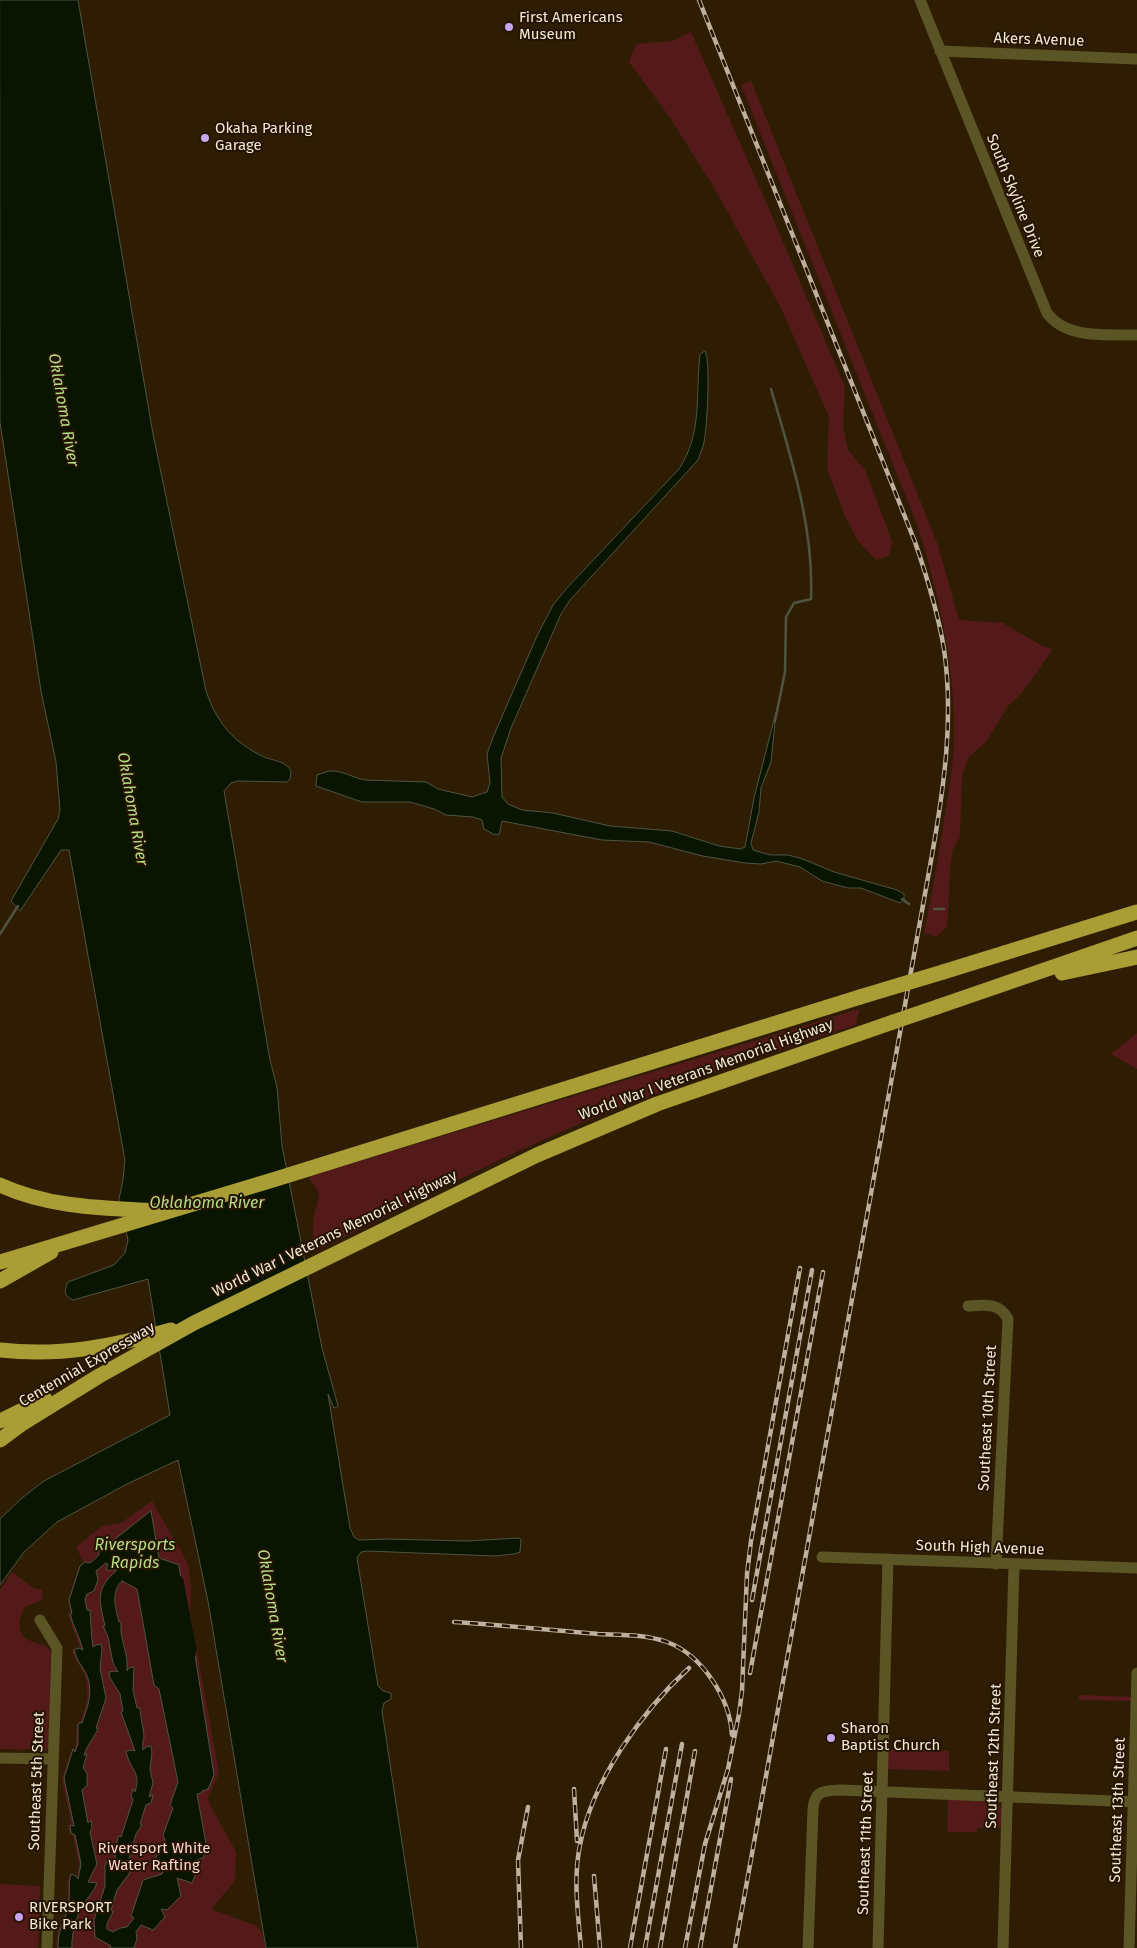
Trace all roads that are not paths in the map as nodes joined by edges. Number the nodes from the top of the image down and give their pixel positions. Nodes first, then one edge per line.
1 (920, 0) edge
2 (940, 51) junction
3 (1137, 59) edge
4 (1137, 335) edge
5 (1137, 912) edge
6 (1137, 938) edge
7 (1137, 957) edge
8 (999, 986) junction
9 (0, 1185) edge
10 (169, 1211) junction
11 (69, 1241) junction
12 (0, 1262) edge
13 (0, 1281) edge
14 (968, 1306) dead end
15 (194, 1323) junction
16 (0, 1350) edge
17 (99, 1376) junction
18 (0, 1420) edge
19 (0, 1440) edge
20 (822, 1558) dead end
21 (888, 1560) junction
22 (996, 1564) junction
23 (1014, 1565) junction
24 (1137, 1568) edge
25 (40, 1620) dead end
26 (1137, 1673) edge
27 (0, 1758) edge
28 (53, 1759) junction
29 (882, 1793) junction
30 (1008, 1798) junction
31 (1135, 1802) edge
32 (47, 1948) edge
33 (808, 1948) edge
34 (878, 1948) edge
35 (1003, 1948) edge
36 (1129, 1948) edge

1 - 2 street, South Skyline Drive
2 - 3 street, Akers Avenue
2 - 4 street, South Skyline Drive
5 - 10 highway, World War I Veterans Memorial Highway, bridge
6 - 8 highway, World War I Veterans Memorial Highway
7 - 8 highway
8 - 15 highway, World War I Veterans Memorial Highway, bridge
9 - 10 highway
10 - 11 highway
11 - 12 highway
11 - 13 highway
14 - 22 street, Southeast 10th Street
15 - 16 highway
15 - 17 highway, Centennial Expressway
17 - 18 highway
17 - 19 highway, Centennial Expressway
20 - 21 street, South High Avenue
21 - 22 street, South High Avenue
21 - 29 street, Southeast 11th Street
22 - 23 street, South High Avenue
23 - 24 street, South High Avenue
23 - 30 street, Southeast 12th Street
25 - 28 street, Southeast 5th Street
26 - 31 street, Southeast 13th Street
27 - 28 street
28 - 32 street, Southeast 5th Street
29 - 30 street
29 - 33 street
29 - 34 street, Southeast 11th Street
30 - 31 street
30 - 35 street, Southeast 12th Street
31 - 36 street, Southeast 13th Street

